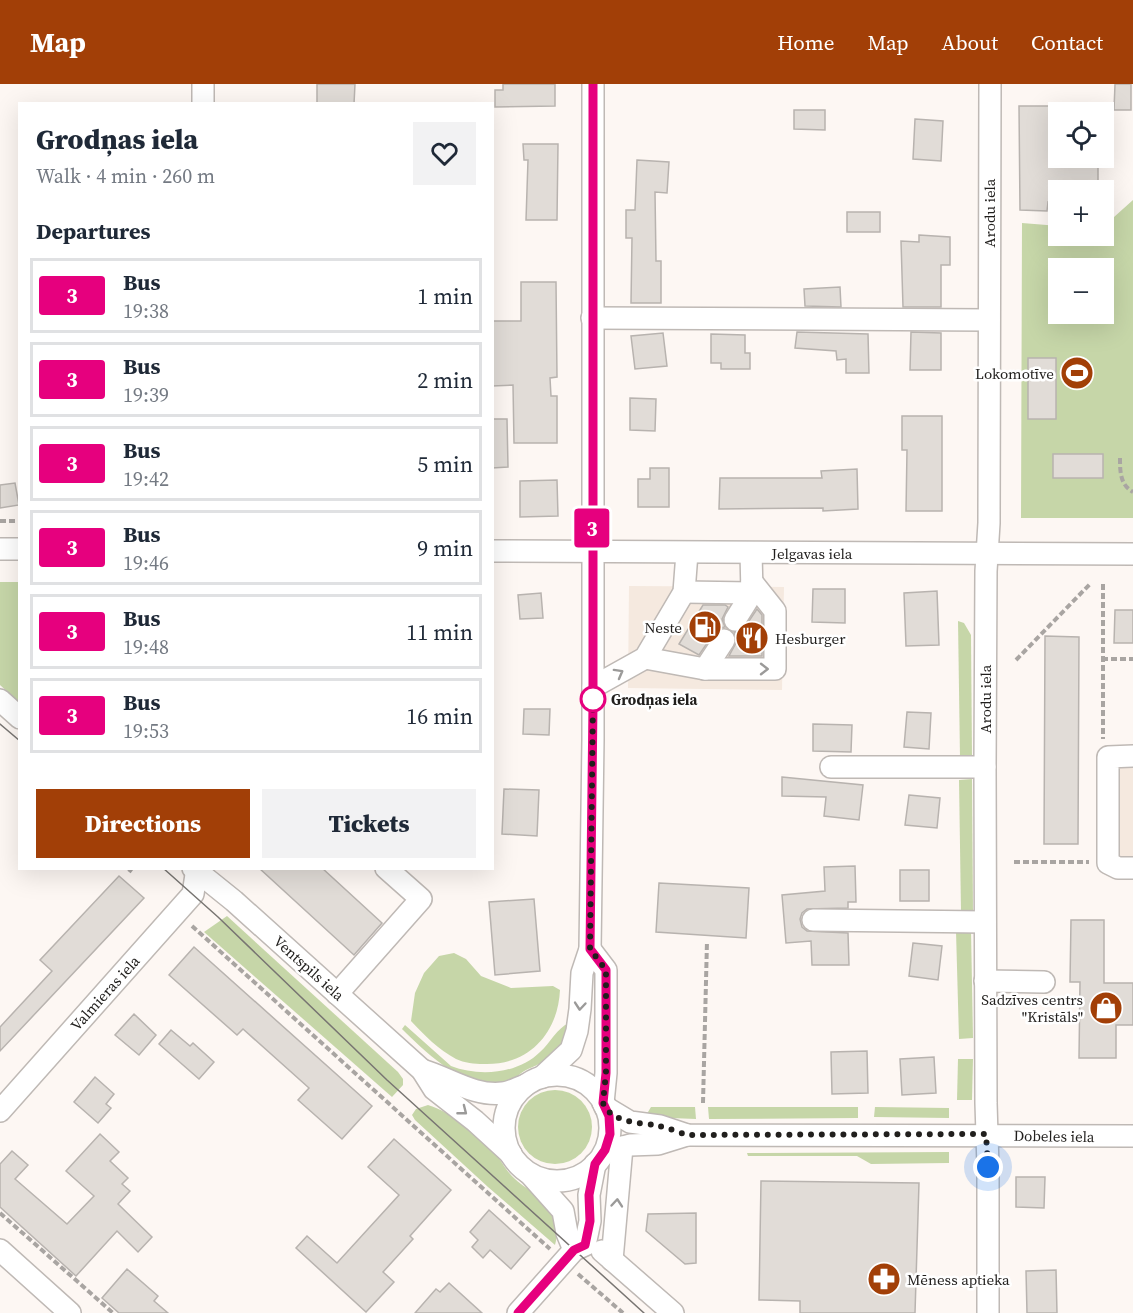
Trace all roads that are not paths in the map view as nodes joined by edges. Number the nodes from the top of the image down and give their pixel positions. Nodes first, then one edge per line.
1 (203, 84) edge
2 (593, 84) edge
3 (990, 84) edge
4 (203, 102) edge
5 (592, 318) junction
6 (989, 320) junction
7 (0, 549) edge
8 (18, 549) edge
9 (494, 551) edge
10 (592, 552) junction
11 (687, 553) junction
12 (751, 553) junction
13 (987, 554) junction
14 (1133, 554) edge
15 (752, 588) junction
16 (684, 592) junction
17 (735, 620) dead end
18 (724, 640) dead end
19 (645, 658) junction
20 (705, 669) junction
21 (593, 687) junction
22 (0, 700) edge
23 (18, 716) edge
24 (1133, 756) edge
25 (985, 767) junction
26 (831, 768) dead end
27 (1133, 868) edge
28 (195, 870) edge
29 (196, 870) edge
30 (388, 870) edge
31 (813, 920) dead end
32 (986, 922) junction
33 (590, 949) junction
34 (985, 981) junction
35 (1044, 982) dead end
36 (337, 994) junction
37 (423, 1070) junction
38 (534, 1081) junction
39 (604, 1105) junction
40 (0, 1111) edge
41 (986, 1134) junction
42 (687, 1135) junction
43 (1133, 1136) edge
44 (622, 1147) junction
45 (511, 1154) junction
46 (598, 1160) junction
47 (530, 1173) junction
48 (581, 1244) junction
49 (0, 1250) edge
50 (612, 1260) junction
51 (70, 1313) edge
52 (518, 1313) edge
53 (673, 1313) edge
54 (987, 1313) edge

1 - 4 street
2 - 5 street
3 - 6 street, Arodu iela
5 - 6 street
5 - 10 street
6 - 13 street, Arodu iela
7 - 8 street
9 - 10 street, Jelgavas iela
10 - 11 street, Jelgavas iela
10 - 21 street
11 - 12 street, Jelgavas iela
11 - 16 street
12 - 13 street, Jelgavas iela
12 - 15 street
13 - 14 street, Jelgavas iela
13 - 25 street, Arodu iela
15 - 16 street
15 - 17 street
20 -> 15 street
16 - 19 street
18 - 20 street
19 - 20 street
21 -> 19 street
21 - 33 street
22 - 23 street
24 - 27 street
25 - 26 street
25 - 32 street, Arodu iela
28 - 40 street, Valmieras iela
29 - 36 street, Ventspils iela
30 - 36 street
31 - 32 street
32 - 34 street, Arodu iela
33 -> 38 street
33 - 39 street
34 - 35 street
34 - 41 street, Arodu iela
36 - 37 street, Ventspils iela
37 - 38 street, Ventspils iela
37 -> 45 street, Ventspils iela
38 - 39 street
38 - 45 street
39 - 42 street
39 - 46 street
41 - 42 street, Dobeles iela
41 - 43 street, Dobeles iela
41 - 54 street, Arodu iela
42 - 44 street
44 - 46 street
50 -> 44 street
45 - 47 street
46 - 47 street
46 - 48 street
47 - 48 street
48 - 50 street
48 - 52 street
49 - 51 street
50 - 53 street

